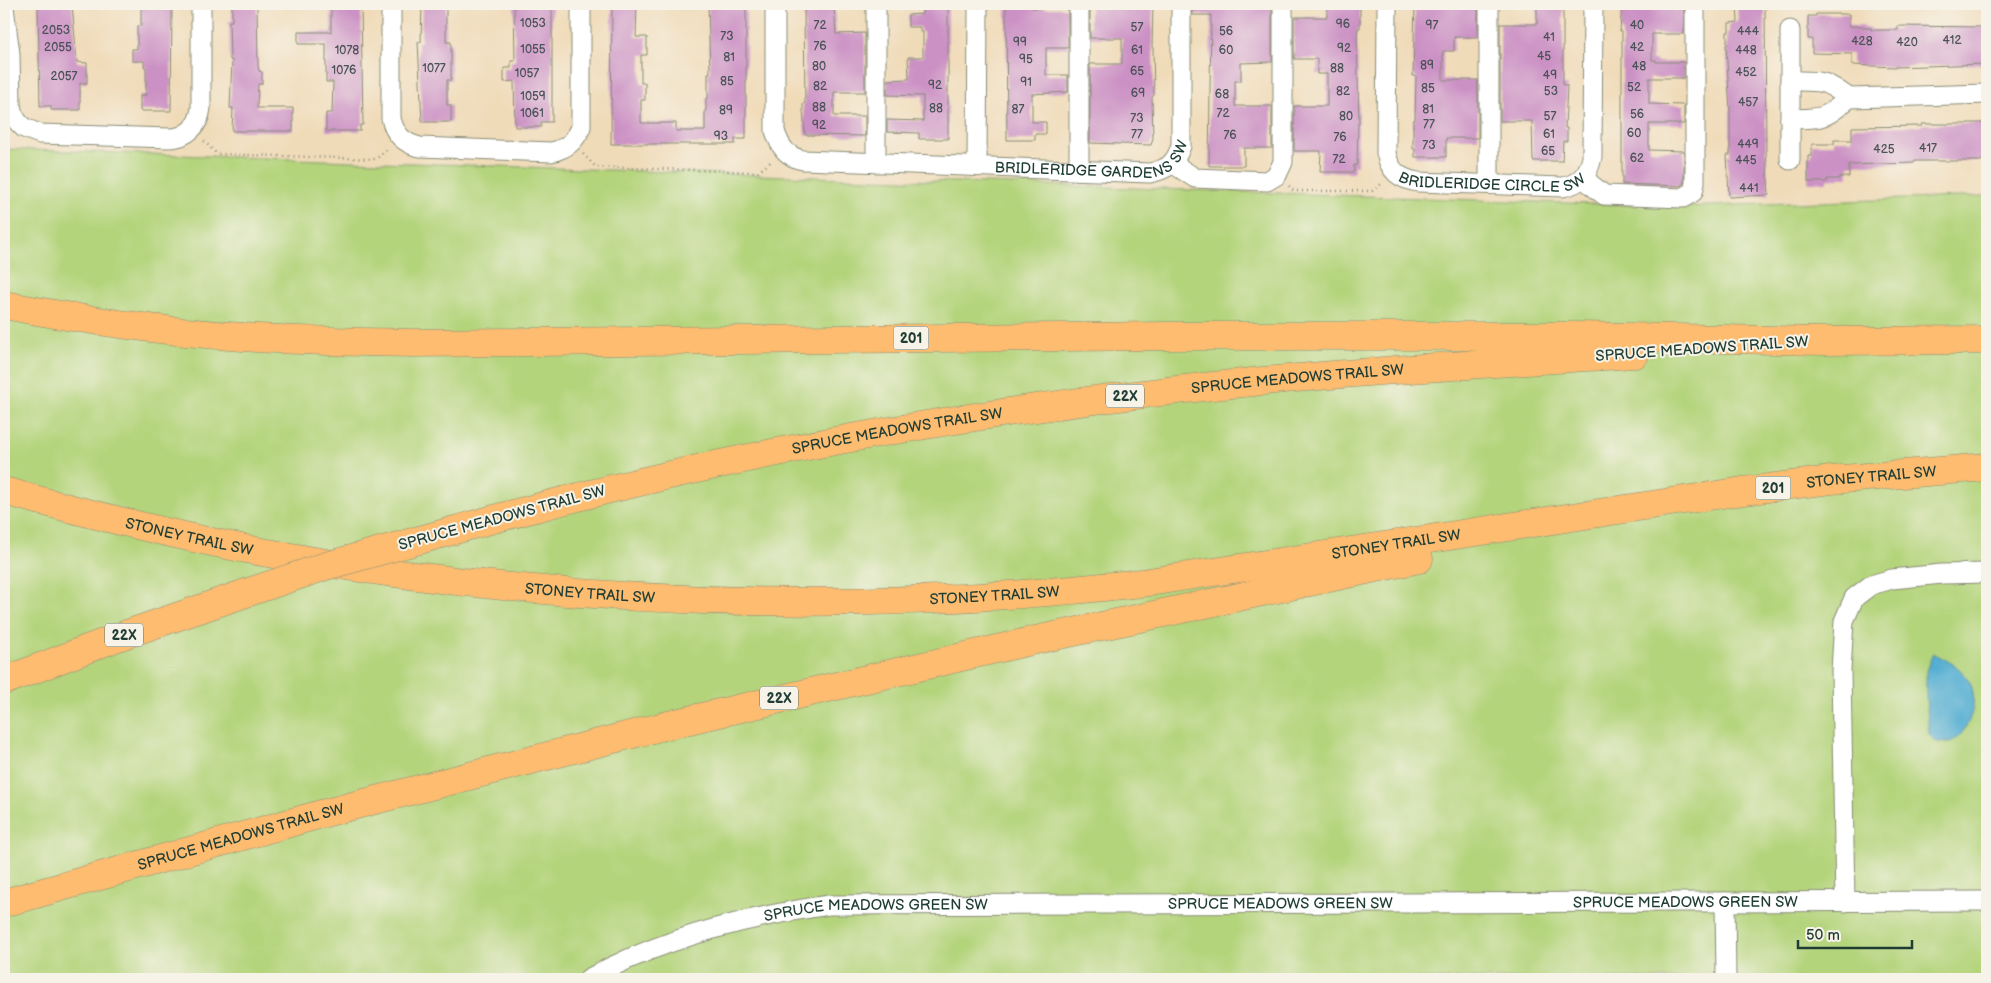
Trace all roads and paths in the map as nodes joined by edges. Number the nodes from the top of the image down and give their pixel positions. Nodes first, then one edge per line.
1 (201, 4) edge
2 (391, 4) edge
3 (581, 4) edge
4 (775, 4) edge
5 (876, 4) edge
6 (978, 4) edge
7 (1079, 4) edge
8 (1181, 4) edge
9 (1284, 4) edge
10 (1387, 4) edge
11 (1489, 4) edge
12 (1593, 4) edge
13 (1695, 4) edge
14 (4, 7) edge
15 (1790, 30) dead end
16 (1790, 80) junction
17 (1987, 94) edge
18 (1849, 98) junction
19 (1790, 119) junction
20 (192, 130) junction
21 (400, 138) junction
22 (572, 142) junction
23 (785, 152) junction
24 (1790, 160) dead end
25 (876, 163) junction
26 (1172, 163) junction
27 (977, 166) junction
28 (1079, 170) junction
29 (1396, 173) junction
30 (1277, 175) junction
31 (1583, 178) junction
32 (1489, 184) junction
33 (4, 305) edge
34 (1987, 340) edge
35 (1822, 341) junction
36 (1987, 467) edge
37 (4, 491) edge
38 (1560, 520) junction
39 (1987, 573) edge
40 (4, 681) edge
41 (1725, 902) junction
42 (1845, 902) junction
43 (1987, 902) edge
44 (4, 903) edge
45 (588, 979) edge
46 (1726, 979) edge

1 - 20 street
2 - 21 street
3 - 22 street
4 - 23 street
5 - 25 street
6 - 27 street, BRIDLERIDGE GARDENS SW
7 - 28 street
8 - 26 street, BRIDLERIDGE GARDENS SW
9 - 30 street
10 - 29 street, BRIDLERIDGE CIRCLE SW
11 - 32 street
12 - 31 street, BRIDLERIDGE CIRCLE SW
13 - 31 street
14 - 20 street
15 - 16 street
16 - 18 street
16 - 19 street
17 - 18 street
18 - 19 street
19 - 24 street
20 - 21 path
21 - 22 street
22 - 23 path
23 - 25 street, BRIDLERIDGE GARDENS SW
25 - 27 street, BRIDLERIDGE GARDENS SW
26 - 28 street, BRIDLERIDGE GARDENS SW
26 - 30 street
27 - 28 street, BRIDLERIDGE GARDENS SW
29 - 30 path
29 - 32 street, BRIDLERIDGE CIRCLE SW
31 - 32 street, BRIDLERIDGE CIRCLE SW
33 - 35 highway, 201
34 - 35 highway, 201
35 - 40 highway, SPRUCE MEADOWS TRAIL SW / 22X, bridge
36 - 38 highway, STONEY TRAIL SW / 201
37 - 38 highway, STONEY TRAIL SW / 201
38 - 44 highway, SPRUCE MEADOWS TRAIL SW / 22X
39 - 42 street
41 - 42 street, SPRUCE MEADOWS GREEN SW
41 - 45 street, SPRUCE MEADOWS GREEN SW
41 - 46 street
42 - 43 street, SPRUCE MEADOWS GREEN SW

